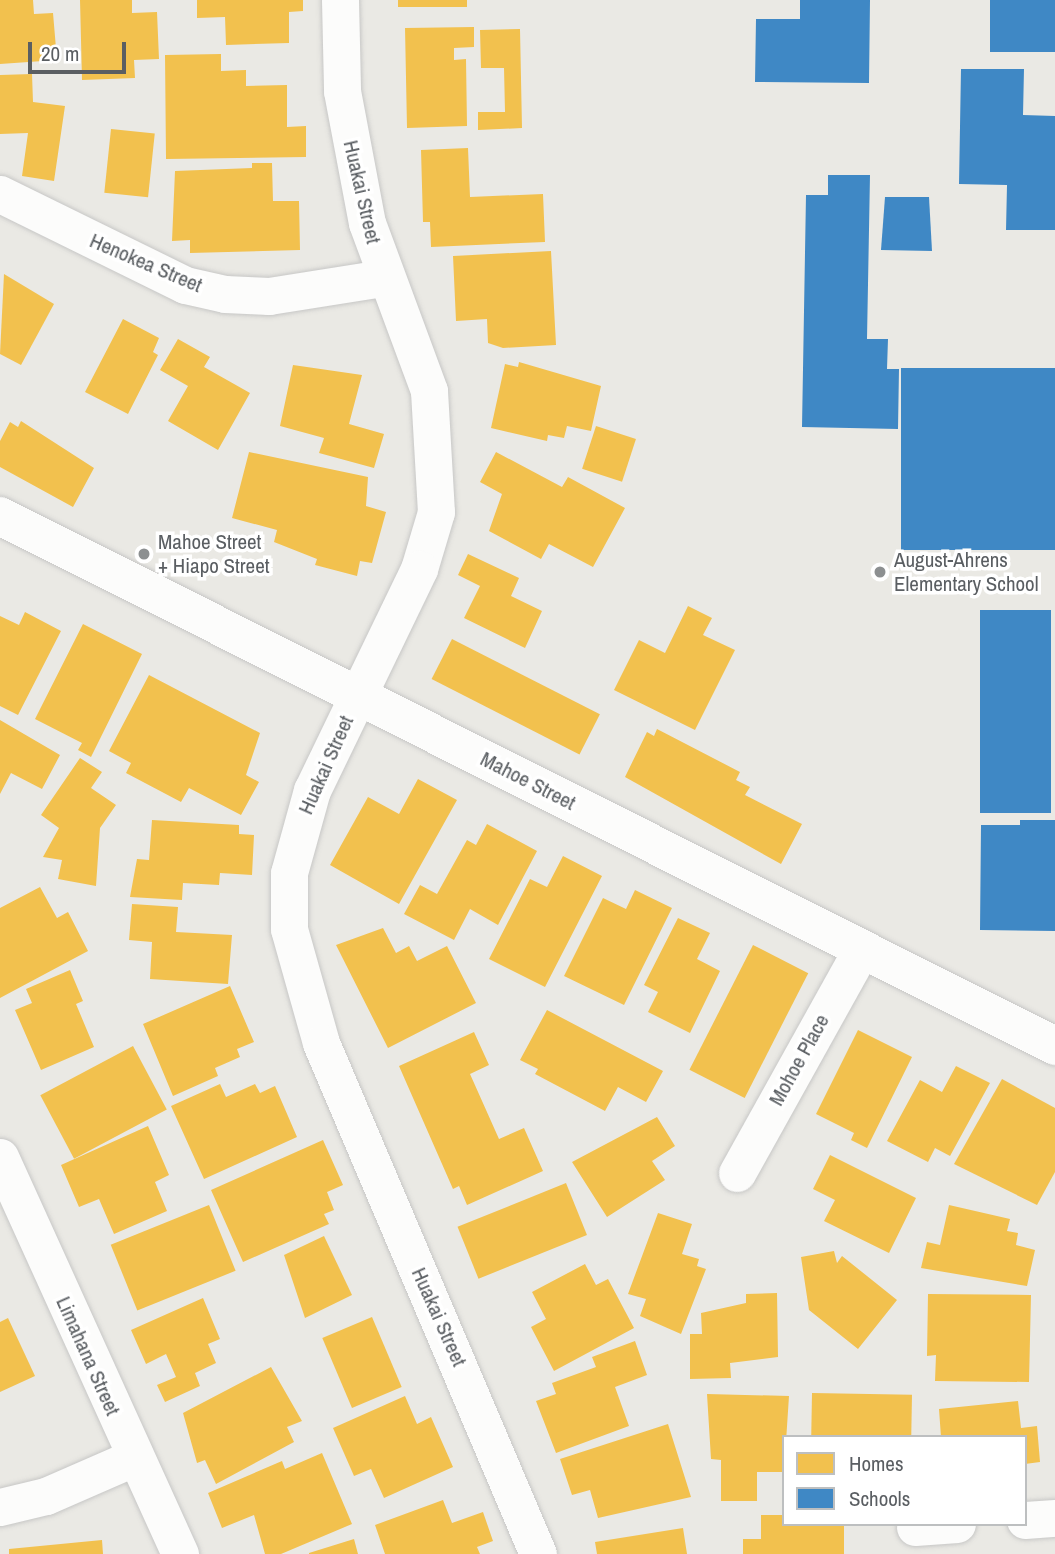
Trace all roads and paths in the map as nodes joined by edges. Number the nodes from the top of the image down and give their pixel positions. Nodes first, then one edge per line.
1 (340, 0) edge
2 (0, 194) edge
3 (383, 278) junction
4 (0, 516) edge
5 (358, 696) junction
6 (862, 948) junction
7 (1055, 1046) edge
8 (0, 1157) edge
9 (737, 1173) dead end
10 (134, 1458) junction
11 (0, 1507) edge
12 (1055, 1518) edge
13 (1027, 1520) edge
14 (929, 1526) edge
15 (915, 1527) dead end
16 (180, 1554) edge
17 (538, 1554) edge

1 - 3 street, Huakai Street
2 - 3 street, Henokea Street
3 - 5 street, Huakai Street
4 - 5 street, Mahoe Street
5 - 6 street, Mahoe Street
5 - 17 street, Huakai Street
6 - 7 street, Mahoe Street
6 - 9 street, Mohoe Place
8 - 10 street, Limahana Street
10 - 11 street
10 - 16 street, Limahana Street
12 - 13 street
14 - 15 street

